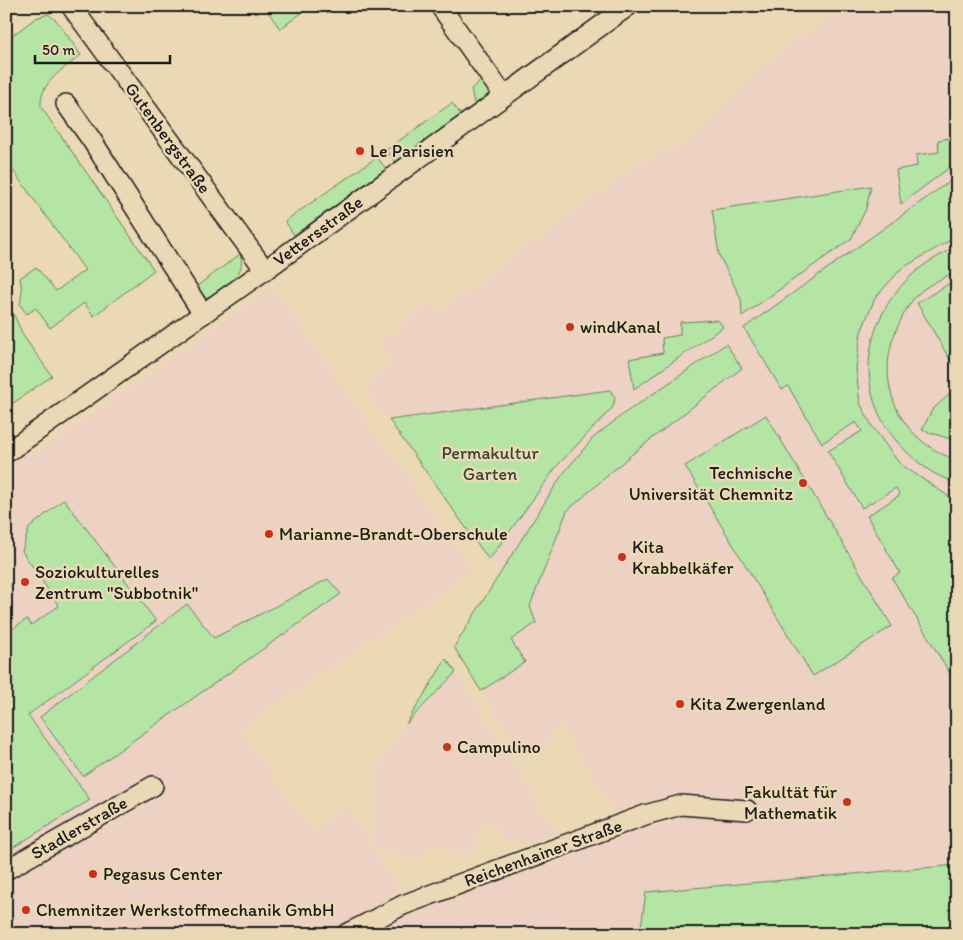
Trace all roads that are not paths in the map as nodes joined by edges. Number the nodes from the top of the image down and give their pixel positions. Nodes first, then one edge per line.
1 (71, 6) edge
2 (440, 6) edge
3 (628, 6) edge
4 (504, 96) junction
5 (66, 104) dead end
6 (265, 270) junction
7 (203, 314) junction
8 (6, 453) edge
9 (153, 786) dead end
10 (748, 810) dead end
11 (6, 870) edge
12 (346, 934) edge

1 - 6 street, Gutenbergstraße
2 - 4 street
3 - 4 street, Vettersstraße
4 - 6 street, Vettersstraße
5 - 7 street
6 - 7 street, Vettersstraße
7 - 8 street, Vettersstraße
9 - 11 street, Stadlerstraße
10 - 12 street, Reichenhainer Straße

